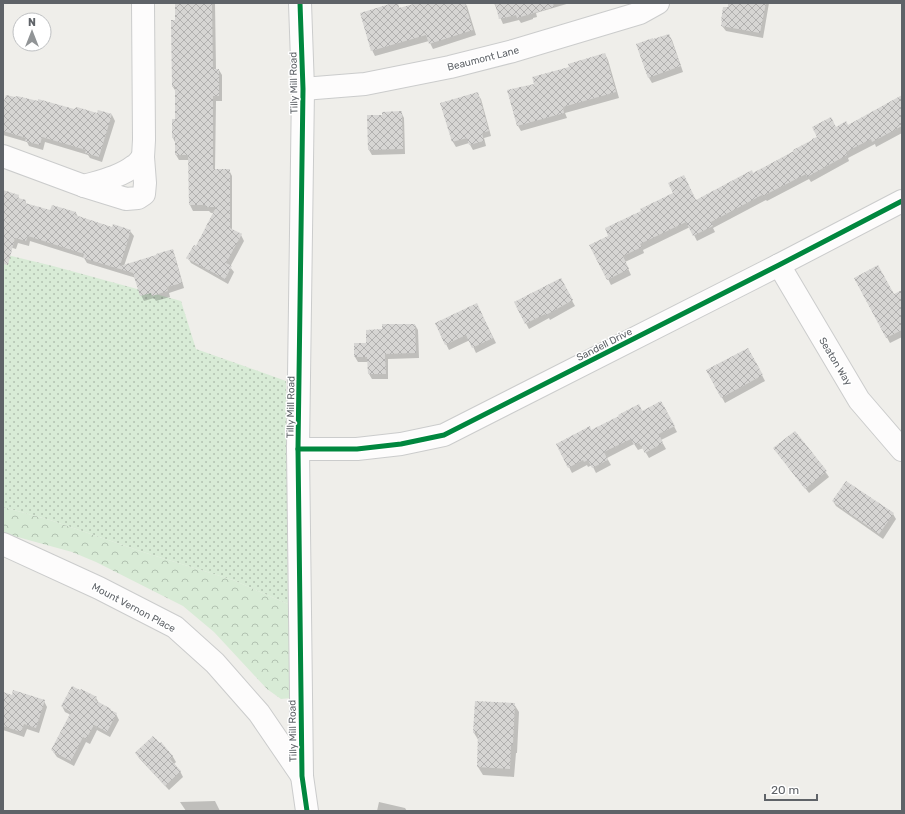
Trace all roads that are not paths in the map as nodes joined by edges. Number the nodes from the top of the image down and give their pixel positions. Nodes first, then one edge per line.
1 (143, 3) edge
2 (300, 3) edge
3 (658, 3) edge
4 (303, 90) junction
5 (3, 156) edge
6 (143, 157) junction
7 (89, 188) junction
8 (902, 200) edge
9 (779, 265) junction
10 (298, 449) junction
11 (902, 450) edge
12 (3, 544) edge
13 (302, 776) junction
14 (307, 811) edge

1 - 6 street
2 - 4 street, Tilly Mill Road
3 - 4 street, Beaumont Lane
4 - 10 street, Tilly Mill Road
5 - 7 street
6 - 7 street
6 - 7 street
8 - 9 street, Sandell Drive
9 - 10 street, Sandell Drive
9 - 11 street, Seaton Way
10 - 13 street, Tilly Mill Road
12 - 13 street, Mount Vernon Place
13 - 14 street, Tilly Mill Road

